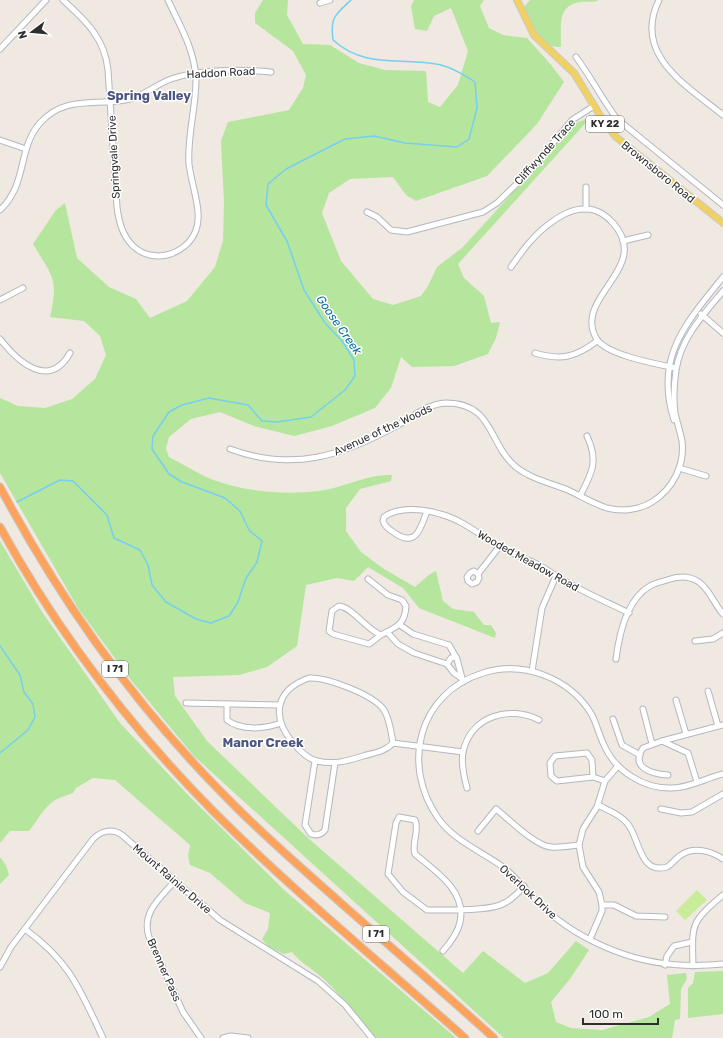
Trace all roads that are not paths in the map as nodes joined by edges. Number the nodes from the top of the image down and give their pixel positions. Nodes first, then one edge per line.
1 (46, 0) edge
2 (63, 0) edge
3 (168, 0) edge
4 (330, 0) edge
5 (517, 0) edge
6 (659, 0) edge
7 (320, 3) dead end
8 (0, 49) edge
9 (576, 57) dead end
10 (271, 72) dead end
11 (195, 74) junction
12 (110, 102) junction
13 (594, 106) junction
14 (723, 115) edge
15 (0, 140) edge
16 (26, 149) junction
17 (586, 187) dead end
18 (723, 205) edge
19 (586, 208) junction
20 (0, 210) edge
21 (367, 212) dead end
22 (723, 223) edge
23 (648, 235) dead end
24 (623, 240) junction
25 (511, 267) dead end
26 (723, 277) edge
27 (23, 288) dead end
28 (723, 291) edge
29 (0, 300) edge
30 (697, 310) junction
31 (703, 315) junction
32 (723, 333) edge
33 (0, 339) edge
34 (598, 341) junction
35 (70, 353) dead end
36 (535, 353) dead end
37 (669, 366) junction
38 (676, 368) junction
39 (678, 428) junction
40 (587, 436) dead end
41 (230, 449) dead end
42 (679, 468) junction
43 (706, 476) dead end
44 (0, 486) edge
45 (580, 496) junction
46 (427, 511) junction
47 (0, 527) edge
48 (499, 546) junction
49 (478, 574) dead end
50 (556, 576) junction
51 (368, 579) dead end
52 (629, 613) junction
53 (723, 614) edge
54 (400, 625) junction
55 (387, 632) junction
56 (723, 633) edge
57 (381, 636) junction
58 (695, 641) dead end
59 (456, 657) junction
60 (616, 659) dead end
61 (447, 664) junction
62 (532, 671) junction
63 (462, 680) junction
64 (708, 691) dead end
65 (676, 700) dead end
66 (186, 703) dead end
67 (227, 704) junction
68 (280, 705) junction
69 (643, 709) dead end
70 (613, 719) dead end
71 (539, 720) dead end
72 (281, 723) junction
73 (720, 726) edge
74 (686, 734) junction
75 (662, 741) junction
76 (393, 743) junction
77 (652, 744) junction
78 (419, 747) junction
79 (463, 752) junction
80 (640, 755) junction
81 (315, 761) junction
82 (335, 763) junction
83 (618, 766) junction
84 (723, 774) edge
85 (668, 775) dead end
86 (594, 777) junction
87 (605, 781) junction
88 (697, 782) junction
89 (467, 788) dead end
90 (723, 794) edge
91 (598, 805) junction
92 (661, 809) dead end
93 (478, 831) dead end
94 (579, 845) junction
95 (723, 859) edge
96 (175, 881) junction
97 (524, 886) junction
98 (723, 895) edge
99 (602, 905) junction
100 (460, 910) junction
101 (665, 917) dead end
102 (25, 929) junction
103 (590, 939) junction
104 (692, 942) junction
105 (443, 951) dead end
106 (723, 964) edge
107 (665, 965) junction
108 (693, 966) junction
109 (0, 967) edge
110 (103, 1038) edge
111 (201, 1038) edge
112 (222, 1038) edge
113 (248, 1038) edge
114 (372, 1038) edge
115 (465, 1038) edge
116 (494, 1038) edge

1 - 8 street
2 - 12 street, Springvale Drive
3 - 11 street
4 - 7 street
5 - 13 main road, Brownsboro Road / KY 22
6 - 14 street
9 - 18 street
10 - 11 street, Haddon Road
11 - 12 street, Haddon Road
11 - 12 street, Springvale Drive
12 - 16 street, Haddon Road
13 - 21 street, Cliffwynde Trace
13 - 22 main road, Brownsboro Road / KY 22
15 - 16 street
16 - 20 street, Haddon Road
17 - 19 street
19 - 24 street
19 - 25 street
23 - 24 street
24 - 34 street
26 - 30 street, Avenue of the Woods
27 - 29 street
28 - 31 street, Avenue of the Woods
30 - 31 street
30 - 37 street, Avenue of the Woods
31 - 32 street
31 - 38 street, Avenue of the Woods
33 - 35 street
34 - 36 street
34 - 37 street
37 - 38 street
37 - 39 street, Avenue of the Woods
38 - 39 street, Avenue of the Woods
39 - 42 street, Avenue of the Woods
40 - 45 street
41 - 45 street, Avenue of the Woods
42 - 43 street
42 - 45 street, Avenue of the Woods
44 - 116 highway, I 71
46 - 46 street, Wooded Meadow Road
46 - 48 street, Wooded Meadow Road
47 - 115 highway, I 71
48 - 49 street
48 - 50 street, Wooded Meadow Road
50 - 52 street, Wooded Meadow Road
50 - 62 street
51 - 54 street
52 - 53 street
52 - 60 street
54 - 55 street
54 - 59 street
55 - 57 street
55 - 61 street
56 - 58 street
57 - 57 street
59 - 61 street
59 - 63 street
61 - 63 street
62 - 63 street, Overlook Drive
62 - 83 street, Overlook Drive
63 - 78 street, Overlook Drive
64 - 73 street
65 - 74 street
66 - 67 street
67 - 68 street
67 - 72 street
68 - 72 street
68 - 76 street
69 - 77 street
70 - 80 street
71 - 79 street
72 - 81 street
73 - 74 street
74 - 75 street
75 - 77 street
75 - 88 street
76 - 78 street
76 - 82 street
77 - 80 street
78 - 79 street
78 - 97 street, Overlook Drive
79 - 89 street
80 - 85 street
81 - 82 street
81 - 82 street
83 - 87 street
83 - 88 street, Overlook Drive
84 - 88 street, Overlook Drive
86 - 86 street
86 - 87 street
87 - 91 street
90 - 92 street
91 - 94 street
91 - 95 street
93 - 94 street
94 - 99 street
96 - 102 street, Mount Rainier Drive
96 - 111 street, Brenner Pass
96 - 114 street, Mount Rainier Drive
97 - 100 street
97 - 103 street, Overlook Drive
98 - 104 street
99 - 101 street
99 - 103 street
100 - 100 street
100 - 105 street
102 - 109 street, Mount Rainier Drive
102 - 110 street
103 - 107 street, Overlook Drive
104 - 107 street
104 - 108 street
106 - 108 street, Overlook Drive
107 - 108 street, Overlook Drive
112 - 113 street

